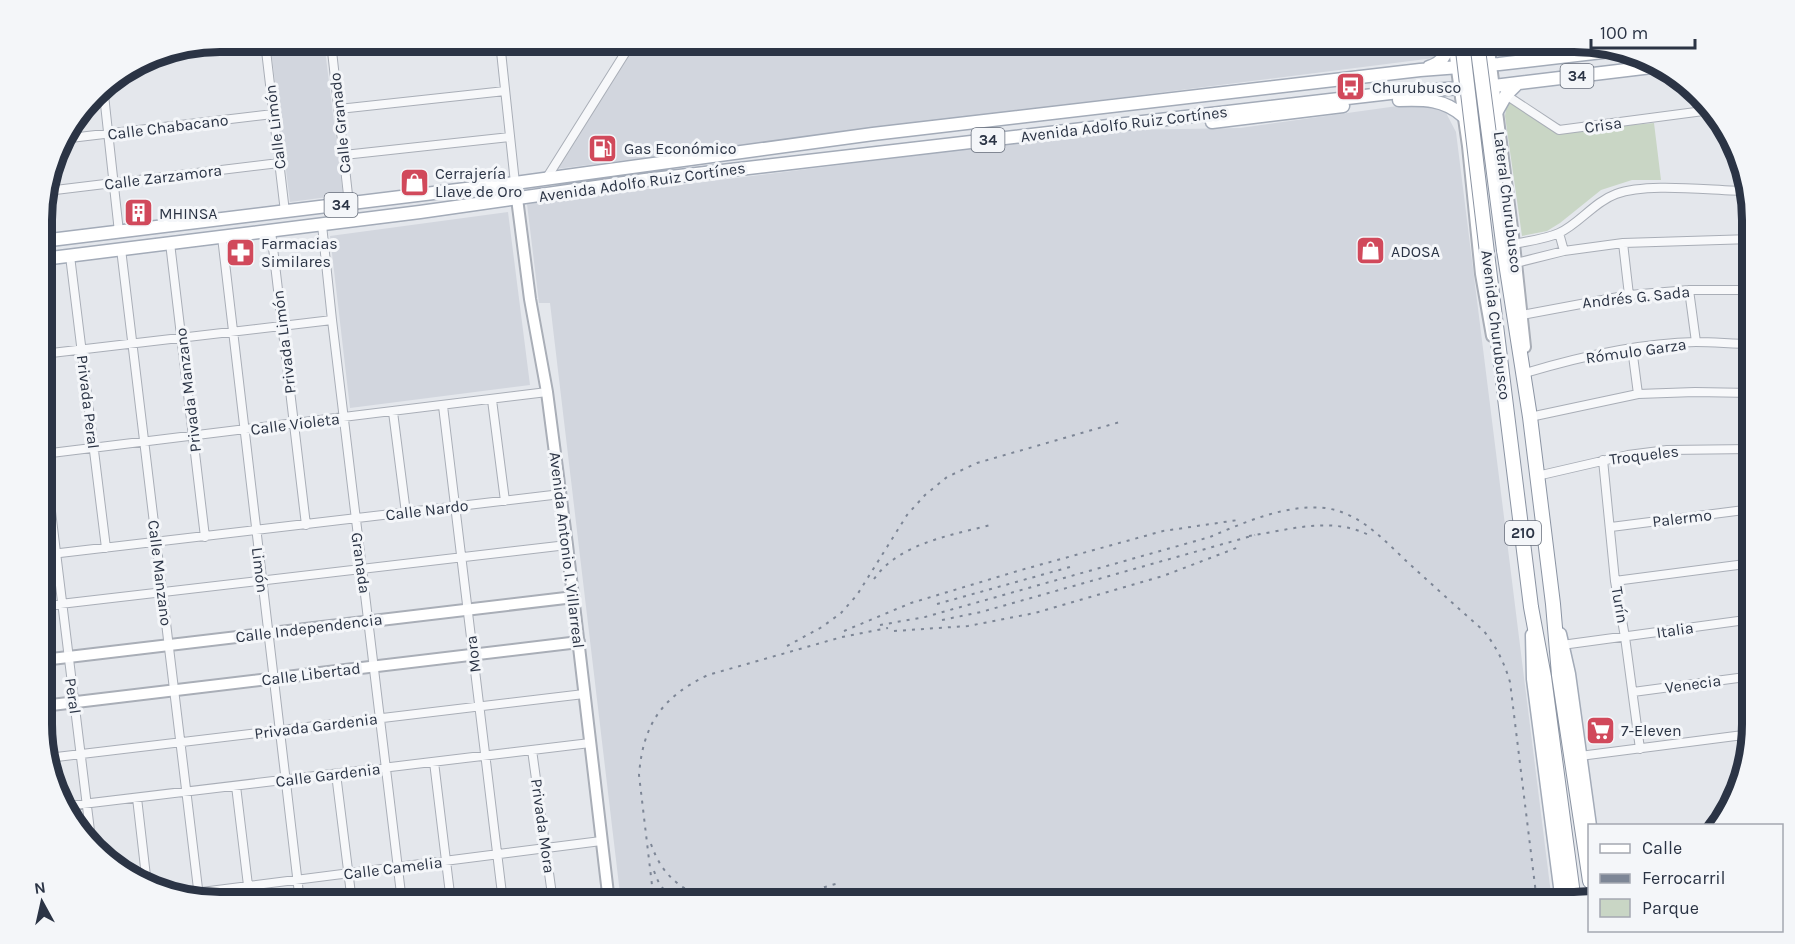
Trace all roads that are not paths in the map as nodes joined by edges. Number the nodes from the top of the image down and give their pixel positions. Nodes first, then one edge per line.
1 (1447, 52) edge
2 (1455, 52) edge
3 (1463, 52) edge
4 (1479, 52) edge
5 (1489, 52) edge
6 (1547, 52) edge
7 (266, 53) edge
8 (332, 53) edge
9 (501, 53) edge
10 (625, 53) edge
11 (1590, 53) edge
12 (1547, 58) junction
13 (1491, 64) junction
14 (1456, 68) junction
15 (1644, 68) edge
16 (1420, 70) junction
17 (1517, 84) junction
18 (1494, 86) junction
19 (1459, 88) junction
20 (506, 91) junction
21 (1506, 95) junction
22 (104, 100) edge
23 (339, 109) junction
24 (1497, 111) junction
25 (1702, 111) edge
26 (273, 114) junction
27 (1463, 116) junction
28 (1142, 122) junction
29 (108, 134) junction
30 (510, 137) junction
31 (75, 138) edge
32 (344, 154) junction
33 (279, 163) junction
34 (546, 179) junction
35 (113, 183) junction
36 (515, 183) junction
37 (56, 190) edge
38 (1740, 191) edge
39 (518, 199) junction
40 (349, 204) junction
41 (285, 212) junction
42 (322, 225) junction
43 (271, 231) junction
44 (119, 232) junction
45 (1559, 233) junction
46 (222, 237) junction
47 (1743, 239) edge
48 (53, 241) edge
49 (170, 243) junction
50 (1623, 243) junction
51 (1509, 247) junction
52 (121, 249) junction
53 (1564, 251) junction
54 (70, 256) junction
55 (53, 258) edge
56 (1516, 263) junction
57 (1689, 290) junction
58 (1743, 290) edge
59 (1629, 295) junction
60 (1522, 315) junction
61 (332, 320) junction
62 (282, 325) junction
63 (232, 332) junction
64 (181, 337) junction
65 (1696, 342) junction
66 (132, 343) junction
67 (1743, 344) edge
68 (1632, 348) junction
69 (81, 350) junction
70 (53, 353) edge
71 (1500, 359) junction
72 (1521, 368) junction
73 (547, 392) junction
74 (1743, 393) edge
75 (1638, 394) junction
76 (492, 400) junction
77 (443, 406) junction
78 (393, 412) junction
79 (344, 417) junction
80 (1530, 417) junction
81 (294, 424) junction
82 (244, 430) junction
83 (194, 436) junction
84 (143, 442) junction
85 (94, 448) junction
86 (1743, 449) edge
87 (53, 450) edge
88 (1603, 460) junction
89 (1537, 476) junction
90 (561, 494) junction
91 (505, 501) junction
92 (455, 507) junction
93 (1743, 510) edge
94 (406, 513) junction
95 (355, 519) junction
96 (52, 525) edge
97 (306, 525) junction
98 (1611, 527) junction
99 (256, 531) junction
100 (205, 537) junction
101 (155, 542) junction
102 (567, 545) junction
103 (106, 548) junction
104 (52, 554) edge
105 (56, 554) junction
106 (461, 557) junction
107 (1743, 564) edge
108 (362, 569) junction
109 (262, 581) junction
110 (1615, 581) junction
111 (162, 592) junction
112 (574, 597) junction
113 (62, 603) junction
114 (1553, 604) junction
115 (52, 605) edge
116 (1532, 607) junction
117 (468, 610) junction
118 (1743, 620) edge
119 (369, 621) junction
120 (268, 633) junction
121 (1625, 637) junction
122 (579, 642) junction
123 (169, 644) junction
124 (1563, 645) junction
125 (473, 654) junction
126 (68, 657) junction
127 (52, 659) edge
128 (374, 666) junction
129 (1743, 677) edge
130 (274, 678) junction
131 (175, 690) junction
132 (1633, 692) junction
133 (584, 694) junction
134 (75, 702) junction
135 (52, 705) edge
136 (479, 706) junction
137 (379, 719) junction
138 (280, 730) junction
139 (1742, 736) edge
140 (181, 742) junction
141 (590, 743) junction
142 (1640, 749) junction
143 (532, 750) junction
144 (81, 754) junction
145 (1580, 756) junction
146 (56, 757) edge
147 (486, 757) junction
148 (434, 762) junction
149 (386, 768) junction
150 (336, 774) junction
151 (286, 781) junction
152 (236, 786) junction
153 (187, 792) junction
154 (137, 798) junction
155 (87, 804) junction
156 (74, 805) edge
157 (1590, 824) edge
158 (90, 829) edge
159 (601, 841) junction
160 (546, 849) junction
161 (496, 855) junction
162 (446, 862) junction
163 (398, 868) junction
164 (1588, 868) edge
165 (146, 874) edge
166 (349, 874) junction
167 (297, 880) junction
168 (248, 887) junction
169 (198, 890) edge
170 (1561, 891) edge
171 (1573, 891) edge
172 (218, 892) edge
173 (249, 892) edge
174 (299, 892) edge
175 (351, 892) edge
176 (401, 892) edge
177 (450, 892) edge
178 (501, 892) edge
179 (552, 892) edge
180 (608, 892) edge

1 - 16 main road
2 - 14 street, Lateral Churubusco
3 - 71 highway, Avenida Churubusco / 210, bridge
4 - 51 highway, Avenida Churubusco / 210, bridge
5 - 13 street, Lateral Churubusco
6 - 12 street
7 - 26 street, Calle Limón
8 - 23 street, Calle Granado
9 - 20 street
10 - 34 street
11 - 12 main road, Avenida Adolfo Ruiz Cortínes / 34
12 - 13 main road, Avenida Adolfo Ruiz Cortínes / 34
13 - 14 main road, Avenida Adolfo Ruiz Cortínes / 34
13 - 18 street, Lateral Churubusco
14 - 16 main road, Avenida Adolfo Ruiz Cortínes / 34
14 - 19 street, Lateral Churubusco
15 - 17 main road, Avenida Adolfo Ruiz Cortínes / 34
16 - 34 main road, Avenida Adolfo Ruiz Cortínes / 34
17 - 18 main road, Avenida Adolfo Ruiz Cortínes / 34
17 - 21 main road
18 - 19 main road, Avenida Adolfo Ruiz Cortínes / 34
18 - 24 street, Lateral Churubusco
19 - 27 street, Lateral Churubusco
19 - 28 main road, Avenida Adolfo Ruiz Cortínes / 34
20 - 23 street
20 - 30 street
21 - 24 main road
21 - 25 street, Crisa
22 - 29 street
23 - 32 street, Calle Granado
24 - 51 street, Lateral Churubusco
26 - 29 street, Calle Chabacano
26 - 33 street, Calle Limón
27 - 28 main road
27 - 71 street, Lateral Churubusco
28 - 39 main road, Avenida Adolfo Ruiz Cortínes / 34
29 - 31 street, Calle Chabacano
29 - 35 street
30 - 32 street
30 - 36 street
32 - 40 street, Calle Granado
33 - 35 street, Calle Zarzamora
33 - 41 street, Calle Limón
34 - 36 main road, 34
35 - 37 street, Calle Zarzamora
35 - 44 street
36 - 39 street, Avenida Antonio I. Villarreal
36 - 40 main road, 34
38 - 45 street
39 - 42 main road, 34
39 - 73 street, Avenida Antonio I. Villarreal
40 - 41 main road, 34
41 - 44 main road, 34
42 - 43 main road, 34
42 - 61 street, Granada
43 - 46 main road, 34
43 - 62 street, Privada Limón
44 - 48 main road, 34
45 - 51 street
45 - 53 street
46 - 49 main road, 34
46 - 63 street, Limón
47 - 50 street
49 - 52 main road, 34
49 - 64 street, Privada Manzano
50 - 53 street
50 - 59 street
51 - 56 street, Lateral Churubusco
51 - 72 highway, Avenida Churubusco / 210
52 - 54 main road, 34
52 - 66 street, Calle Manzano
53 - 56 street
54 - 55 main road, 34
54 - 69 street, Privada Peral
56 - 60 street, Lateral Churubusco
57 - 58 street, Andrés G. Sada
57 - 59 street, Andrés G. Sada
57 - 65 street
59 - 60 street, Andrés G. Sada
60 - 72 street, Lateral Churubusco
61 - 62 street
61 - 79 street, Granada
62 - 63 street
62 - 81 street, Privada Limón
63 - 64 street
63 - 82 street, Limón
64 - 66 street
64 - 83 street, Privada Manzano
65 - 67 street, Rómulo Garza
65 - 68 street, Rómulo Garza
66 - 69 street
66 - 84 street, Calle Manzano
68 - 72 street, Rómulo Garza
68 - 75 street
69 - 70 street
69 - 85 street, Privada Peral
71 - 116 highway, Avenida Churubusco / 210
72 - 80 highway, Avenida Churubusco / 210
73 - 76 street, Calle Violeta
73 - 90 street, Avenida Antonio I. Villarreal
74 - 75 street
75 - 80 street
76 - 77 street, Calle Violeta
76 - 91 street
77 - 78 street, Calle Violeta
77 - 92 street, Mora
78 - 79 street, Calle Violeta
78 - 94 street
79 - 81 street, Calle Violeta
79 - 95 street, Granada
80 - 89 highway, Avenida Churubusco / 210
81 - 82 street, Calle Violeta
81 - 97 street, Privada Limón
82 - 83 street, Calle Violeta
82 - 99 street, Limón
83 - 84 street, Calle Violeta
83 - 100 street, Privada Manzano
84 - 85 street, Calle Violeta
84 - 101 street, Calle Manzano
85 - 87 street, Calle Violeta
85 - 103 street, Privada Peral
86 - 88 street, Troqueles
88 - 89 street, Troqueles
88 - 98 street, Turín
89 - 114 highway, Avenida Churubusco / 210
90 - 91 street, Calle Nardo
90 - 102 street, Avenida Antonio I. Villarreal
91 - 92 street, Calle Nardo
92 - 94 street, Calle Nardo
92 - 106 street, Mora
93 - 98 street, Palermo
94 - 95 street, Calle Nardo
95 - 97 street, Calle Nardo
95 - 108 street, Granada
96 - 105 street, Peral
97 - 99 street, Calle Nardo
98 - 110 street, Turín
99 - 100 street, Calle Nardo
99 - 109 street, Limón
100 - 101 street, Calle Nardo
101 - 103 street, Calle Nardo
101 - 111 street, Calle Manzano
102 - 106 street
102 - 112 street, Avenida Antonio I. Villarreal
103 - 105 street, Calle Nardo
104 - 105 street, Calle Nardo
105 - 113 street, Peral
106 - 108 street
106 - 117 street, Mora
107 - 110 street
108 - 109 street
108 - 119 street, Granada
109 - 111 street
109 - 120 street, Limón
110 - 121 street, Turín
111 - 113 street
111 - 123 street, Calle Manzano
112 - 117 street, Calle Independencia
112 - 122 street, Avenida Antonio I. Villarreal
113 - 115 street
113 - 126 street, Peral
114 - 124 main road, Avenida Churubusco
114 - 164 highway, Avenida Churubusco / 210
116 - 170 main road, Avenida Churubusco
116 - 171 highway, Avenida Churubusco / 210
117 - 119 street, Calle Independencia
117 - 125 street, Mora
118 - 121 street, Italia
119 - 120 street, Calle Independencia
119 - 128 street, Granada
120 - 123 street, Calle Independencia
120 - 130 street, Limón
121 - 124 street, Italia
121 - 132 street, Turín
122 - 125 street, Calle Libertad
122 - 133 street, Avenida Antonio I. Villarreal
123 - 126 street, Calle Independencia
123 - 131 street, Calle Manzano
124 - 145 main road, Avenida Churubusco
125 - 128 street, Calle Libertad
125 - 136 street, Mora
126 - 127 street, Calle Independencia
126 - 134 street, Peral
128 - 130 street, Calle Libertad
128 - 137 street, Granada
129 - 132 street, Venecia
130 - 131 street, Calle Libertad
130 - 138 street, Limón
131 - 134 street, Calle Libertad
131 - 140 street, Calle Manzano
132 - 142 street, Turín
133 - 136 street, Privada Gardenia
133 - 141 street, Avenida Antonio I. Villarreal
134 - 135 street, Calle Libertad
134 - 144 street, Peral
136 - 137 street, Privada Gardenia
136 - 147 street, Mora
137 - 138 street, Privada Gardenia
137 - 149 street, Granada
138 - 140 street, Privada Gardenia
138 - 151 street, Limón
139 - 142 street
140 - 144 street, Privada Gardenia
140 - 153 street, Calle Manzano
141 - 143 street, Calle Gardenia
141 - 159 street, Avenida Antonio I. Villarreal
142 - 145 street
143 - 147 street, Calle Gardenia
143 - 160 street, Privada Mora
144 - 146 street, Privada Gardenia
144 - 155 street, Peral
145 - 157 main road, Avenida Churubusco
147 - 148 street, Calle Gardenia
147 - 161 street, Mora
148 - 149 street, Calle Gardenia
148 - 162 street
149 - 150 street, Calle Gardenia
149 - 163 street, Granada
150 - 151 street, Calle Gardenia
150 - 166 street
151 - 152 street, Calle Gardenia
151 - 167 street, Limón
152 - 153 street, Calle Gardenia
152 - 168 street
153 - 154 street, Calle Gardenia
153 - 169 street, Calle Manzano
154 - 155 street, Calle Gardenia
154 - 165 street
155 - 156 street, Calle Gardenia
155 - 158 street, Peral
159 - 160 street, Calle Camelia
159 - 180 street, Avenida Antonio I. Villarreal
160 - 161 street, Calle Camelia
160 - 179 street, Privada Mora
161 - 162 street, Calle Camelia
161 - 178 street, Mora
162 - 163 street, Calle Camelia
162 - 177 street
163 - 166 street, Calle Camelia
163 - 176 street, Granada
166 - 167 street, Calle Camelia
166 - 175 street
167 - 168 street, Calle Camelia
167 - 174 street, Limón
168 - 172 street, Calle Camelia
168 - 173 street

